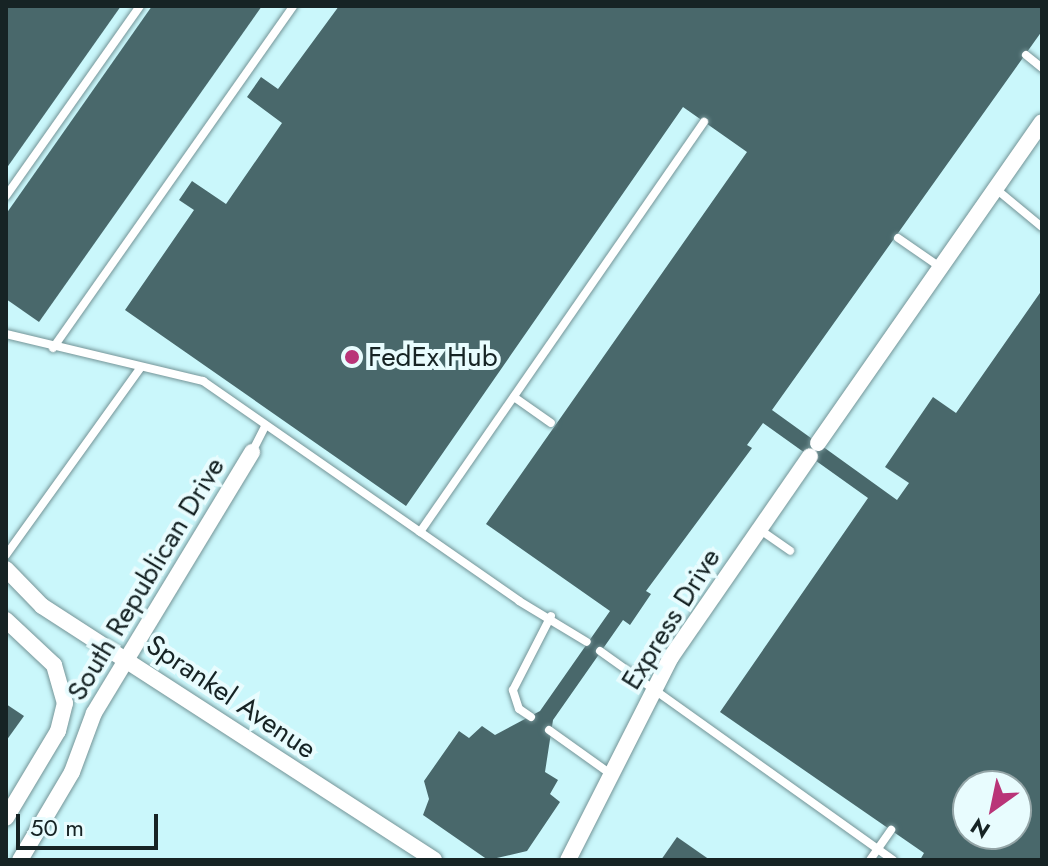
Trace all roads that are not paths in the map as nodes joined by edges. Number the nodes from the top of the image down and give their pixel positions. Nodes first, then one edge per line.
1 (140, 6) edge
2 (293, 6) edge
3 (1026, 55) dead end
4 (1042, 68) edge
5 (704, 122) dead end
6 (1042, 122) edge
7 (996, 189) junction
8 (6, 196) edge
9 (1042, 227) edge
10 (898, 238) dead end
11 (941, 268) junction
12 (6, 334) edge
13 (53, 348) junction
14 (141, 367) junction
15 (514, 397) junction
16 (551, 423) dead end
17 (266, 425) junction
18 (252, 452) joint
19 (759, 529) junction
20 (420, 532) junction
21 (790, 551) dead end
22 (6, 555) edge
23 (6, 569) edge
24 (551, 616) junction
25 (6, 620) edge
26 (587, 642) dead end
27 (600, 651) dead end
28 (126, 657) junction
29 (654, 692) junction
30 (531, 717) dead end
31 (549, 730) dead end
32 (612, 775) junction
33 (6, 818) edge
34 (891, 830) dead end
35 (877, 850) junction
36 (20, 860) edge
37 (434, 860) edge
38 (568, 860) edge
39 (870, 860) edge
40 (893, 860) edge

1 - 8 lane
2 - 13 lane
3 - 4 lane
5 - 15 lane
6 - 7 street, Express Drive
7 - 9 lane
7 - 11 street, Express Drive
10 - 11 lane
11 - 19 street, Express Drive
12 - 13 lane
13 - 14 lane
14 - 17 lane
14 - 22 lane
15 - 16 lane
15 - 20 lane
17 - 18 lane
17 - 20 lane
18 - 28 street, South Republican Drive
19 - 21 lane
19 - 29 street, Express Drive
20 - 24 lane
23 - 28 street, Sprankel Avenue
24 - 26 lane
24 - 30 lane
25 - 33 street
27 - 29 lane
28 - 36 street, South Republican Drive
28 - 37 street, Sprankel Avenue
29 - 32 street, Express Drive
29 - 35 lane
31 - 32 lane
32 - 38 street, Express Drive
34 - 35 lane
35 - 39 lane
35 - 40 lane

